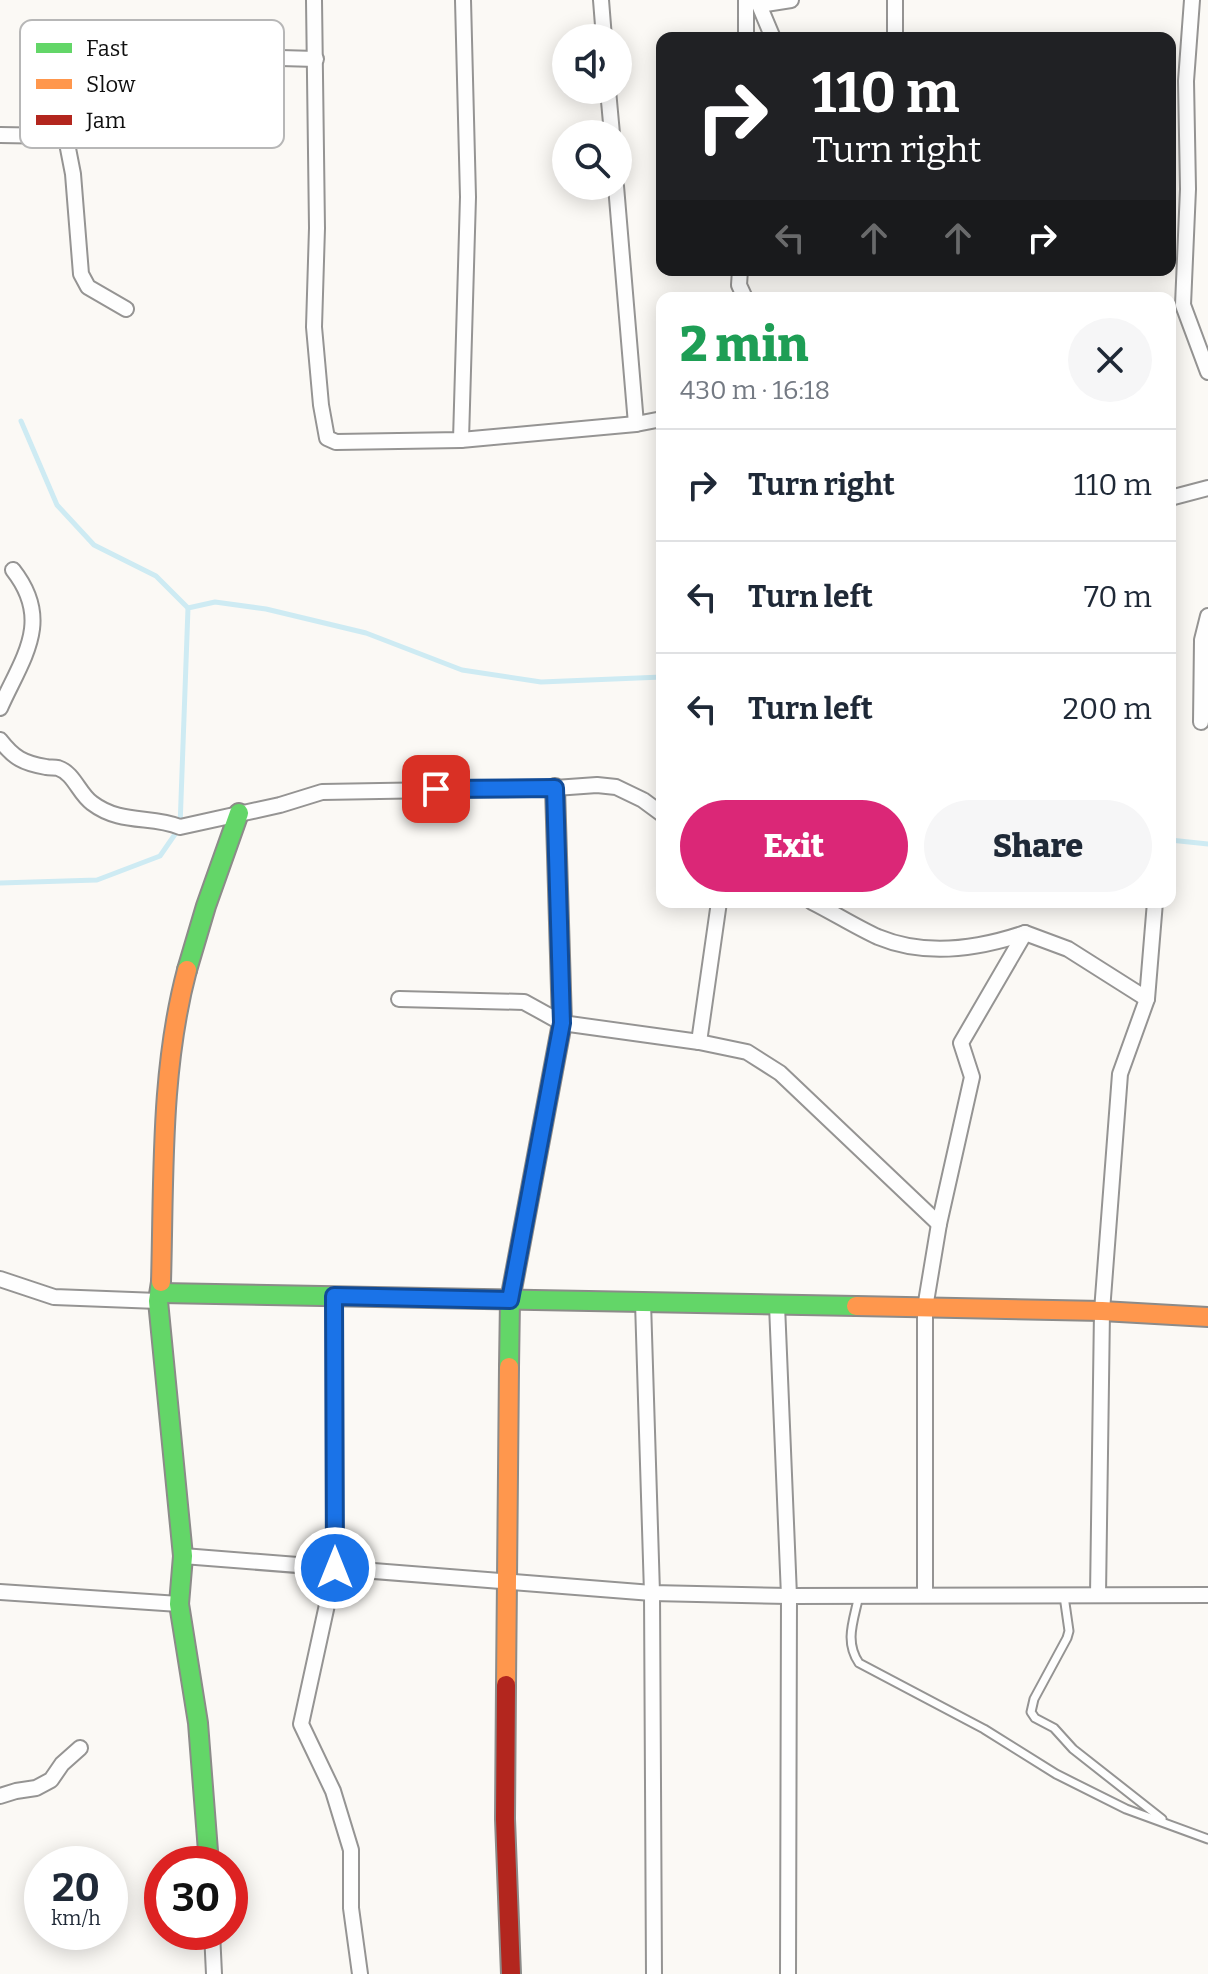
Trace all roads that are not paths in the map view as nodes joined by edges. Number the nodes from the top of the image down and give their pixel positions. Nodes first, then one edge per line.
1 (314, 0) edge
2 (463, 0) edge
3 (601, 0) edge
4 (791, 0) edge
5 (895, 0) edge
6 (1192, 0) edge
7 (754, 2) edge
8 (603, 24) edge
9 (747, 32) edge
10 (770, 32) edge
11 (895, 32) edge
12 (284, 58) edge
13 (316, 59) junction
14 (0, 135) edge
15 (20, 135) edge
16 (68, 148) edge
17 (617, 200) edge
18 (126, 309) dead end
19 (1208, 372) edge
20 (656, 420) edge
21 (636, 424) junction
22 (461, 440) junction
23 (1208, 488) edge
24 (1176, 496) edge
25 (13, 570) dead end
26 (1208, 616) edge
27 (0, 708) edge
28 (1201, 722) dead end
29 (0, 740) edge
30 (555, 788) junction
31 (656, 810) edge
32 (239, 813) junction
33 (718, 908) edge
34 (823, 908) edge
35 (1155, 908) edge
36 (1025, 933) junction
37 (399, 999) dead end
38 (1147, 999) junction
39 (562, 1023) junction
40 (699, 1042) junction
41 (939, 1224) junction
42 (0, 1279) edge
43 (334, 1296) junction
44 (159, 1297) junction
45 (510, 1300) junction
46 (643, 1302) junction
47 (777, 1305) junction
48 (925, 1308) junction
49 (1102, 1311) junction
50 (1208, 1317) edge
51 (183, 1556) junction
52 (335, 1568) junction
53 (508, 1582) junction
54 (0, 1592) edge
55 (652, 1593) junction
56 (859, 1595) junction
57 (925, 1595) junction
58 (1064, 1595) junction
59 (1098, 1595) junction
60 (1208, 1595) edge
61 (789, 1596) junction
62 (179, 1604) junction
63 (80, 1748) dead end
64 (0, 1796) edge
65 (1167, 1823) junction
66 (1208, 1839) edge
67 (208, 1846) edge
68 (213, 1950) edge
69 (214, 1974) edge
70 (360, 1974) edge
71 (511, 1974) edge
72 (654, 1974) edge
73 (788, 1974) edge

1 - 13 street
2 - 22 street
3 - 8 street
4 - 7 street
5 - 11 street
6 - 19 street
7 - 9 street
7 - 10 street
12 - 13 street
13 - 22 street
14 - 15 street
16 - 18 street
17 - 21 street
20 - 21 street
21 - 22 street
23 - 24 street
25 - 27 street
26 - 28 street
29 - 32 street
30 - 31 street
30 - 32 street
30 - 39 street
32 - 44 street
33 - 40 street
34 - 36 street
35 - 38 street
36 - 38 street
36 - 41 street
37 - 39 street
38 - 49 street
39 - 40 street
39 - 45 street
40 - 41 street
41 - 48 street
42 - 44 street
43 - 44 street
43 - 45 street
43 - 52 street
44 - 51 street
45 - 46 street
45 - 53 street
46 - 47 street
46 - 55 street
47 - 48 street
47 - 61 street
48 - 49 street
48 - 57 street
49 - 50 street
49 - 59 street
51 - 52 street
51 - 62 street
52 - 53 street
52 - 70 street
53 - 55 street
53 - 71 street
54 - 62 street
55 - 61 street
55 - 72 street
56 - 57 street
56 - 61 street
56 - 65 lane
57 - 58 street
58 - 59 street
58 - 65 lane
59 - 60 street
61 - 73 street
62 - 67 street
63 - 64 street
65 - 66 lane
68 - 69 street

